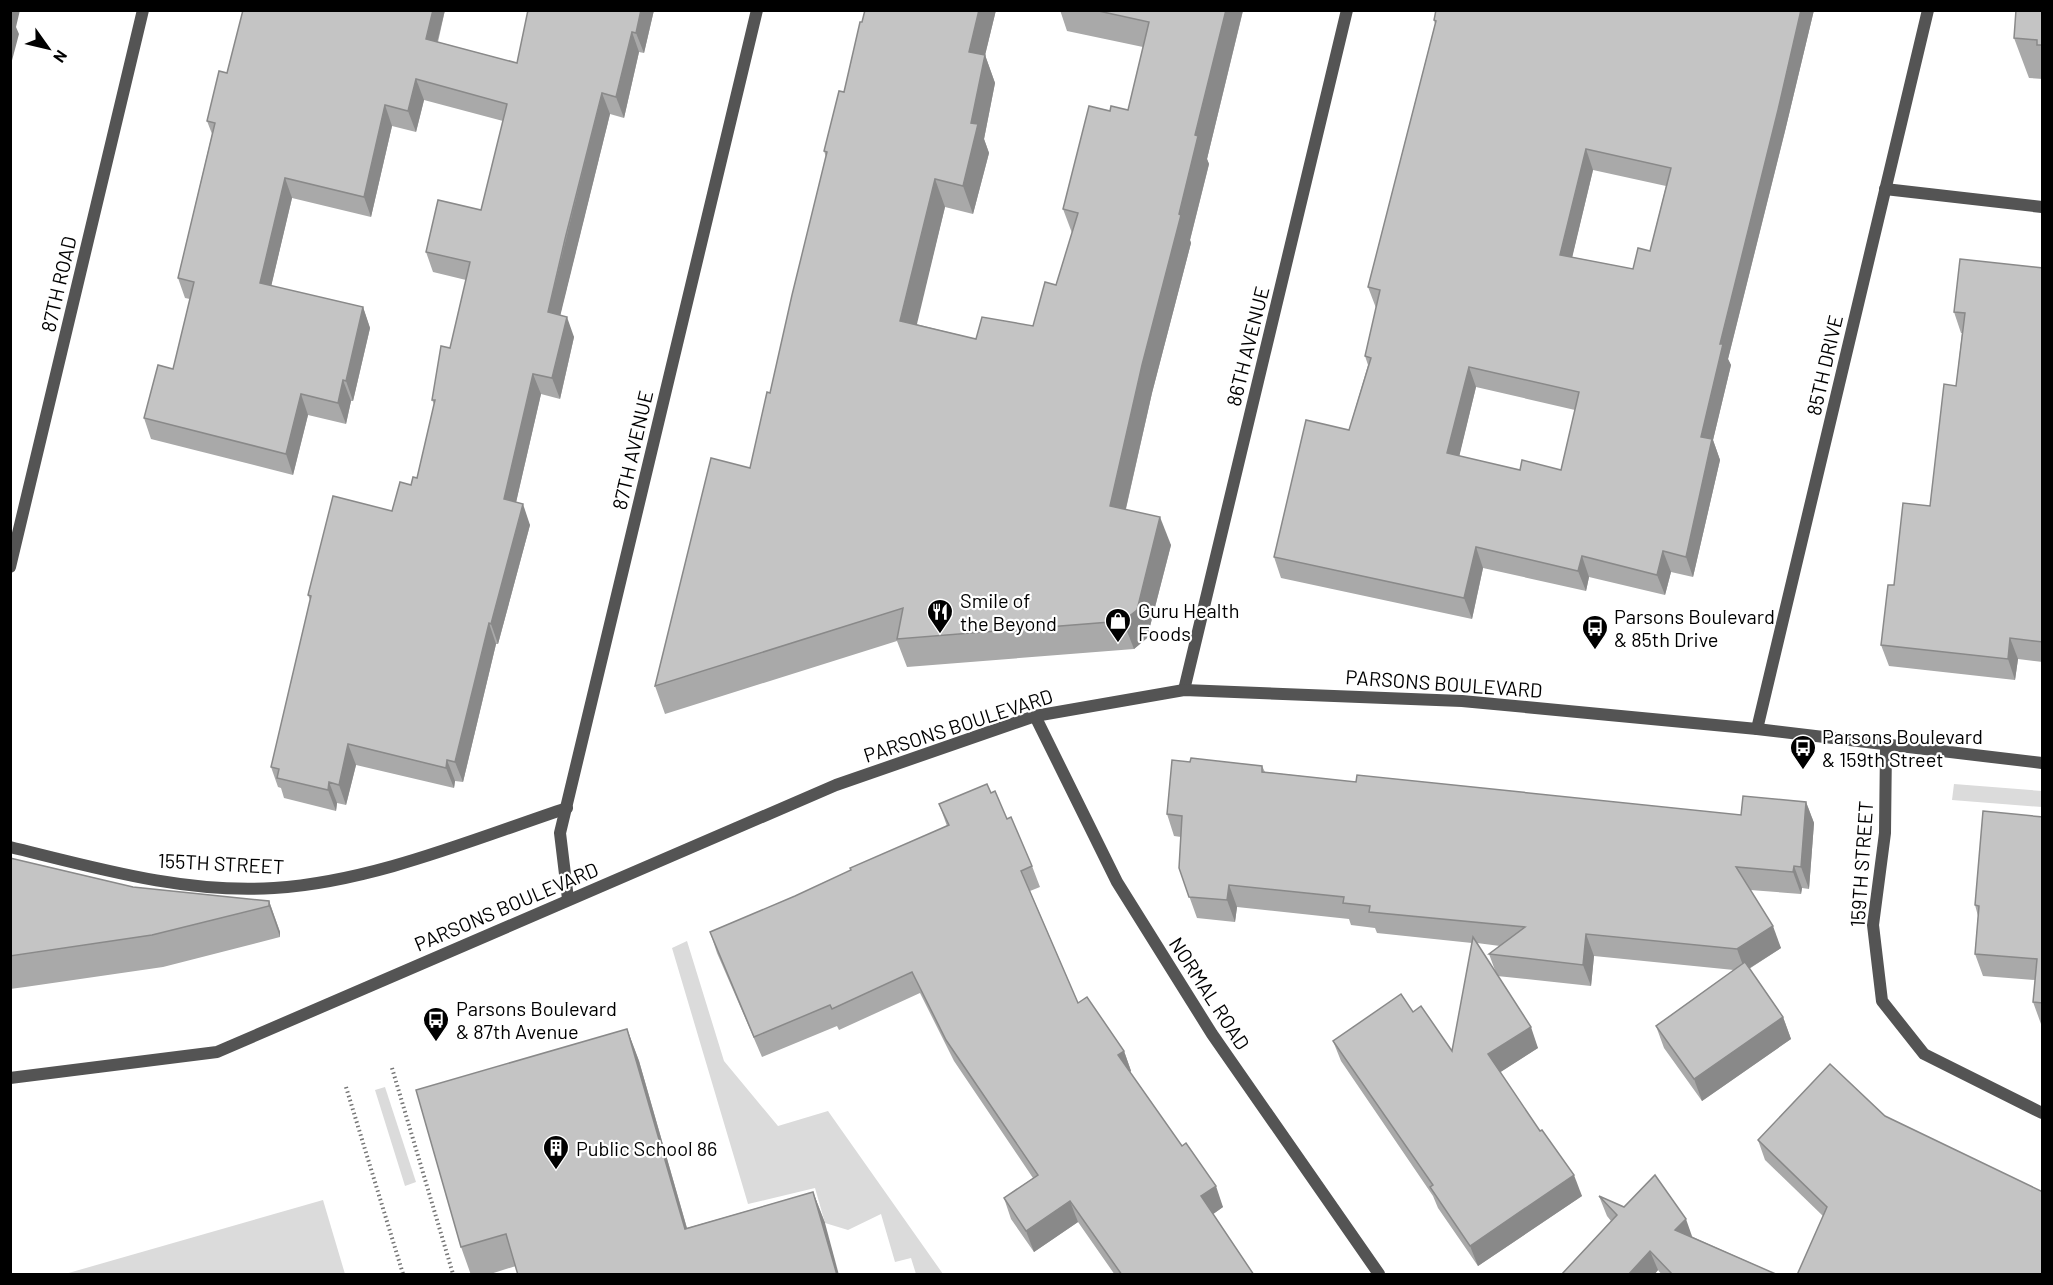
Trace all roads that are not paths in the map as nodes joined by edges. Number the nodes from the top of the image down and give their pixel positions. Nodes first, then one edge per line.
1 (143, 10) edge
2 (757, 10) edge
3 (1347, 10) edge
4 (1928, 10) edge
5 (1885, 189) junction
6 (2043, 207) edge
7 (10, 567) edge
8 (1184, 690) junction
9 (1035, 716) junction
10 (1757, 729) junction
11 (1886, 745) junction
12 (2043, 763) edge
13 (567, 808) junction
14 (10, 847) edge
15 (568, 899) junction
16 (10, 1078) edge
17 (2043, 1113) edge
18 (1379, 1275) edge

1 - 7 street, 87TH ROAD
2 - 13 street, 87TH AVENUE
3 - 8 street, 86TH AVENUE
4 - 5 street, 85TH DRIVE
5 - 6 street
5 - 10 street, 85TH DRIVE
8 - 9 street, PARSONS BOULEVARD
8 - 10 street, PARSONS BOULEVARD
9 - 15 street, PARSONS BOULEVARD
9 - 18 street, NORMAL ROAD
10 - 11 street, PARSONS BOULEVARD
11 - 12 street, PARSONS BOULEVARD
11 - 17 street, 159TH STREET
13 - 14 street, 155TH STREET
13 - 15 street, 87TH AVENUE
15 - 16 street, PARSONS BOULEVARD

